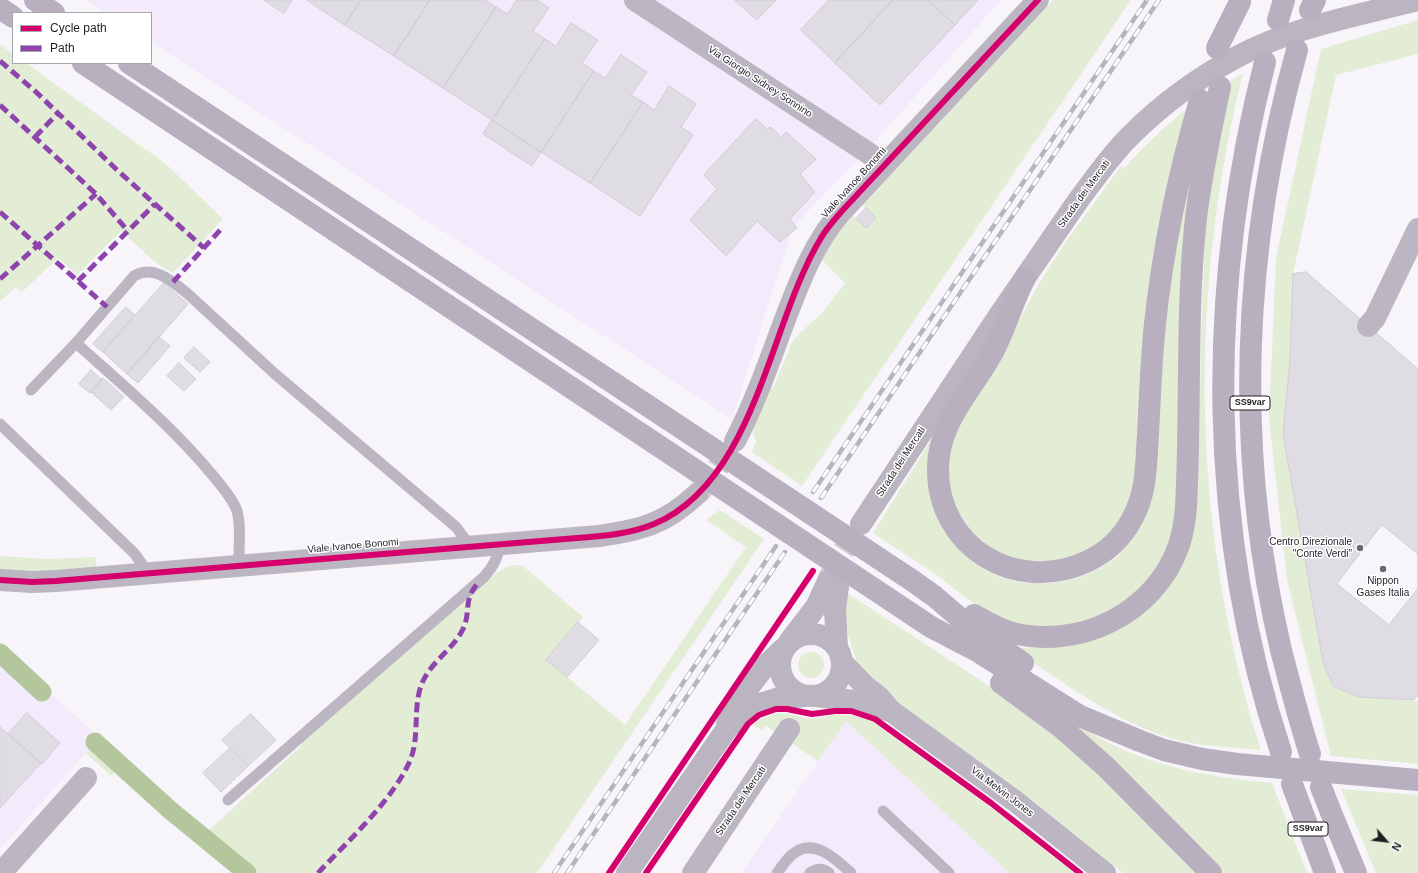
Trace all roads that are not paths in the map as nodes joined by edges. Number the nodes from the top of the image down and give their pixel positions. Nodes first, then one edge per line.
1 (34, 0) edge
2 (635, 0) edge
3 (1038, 0) edge
4 (1240, 1) edge
5 (1408, 3) edge
6 (0, 8) edge
7 (52, 12) edge
8 (12, 16) edge
9 (1224, 44) dead end
10 (1297, 50) dead end
11 (1265, 62) dead end
12 (85, 64) edge
13 (132, 64) edge
14 (1220, 87) dead end
15 (1200, 100) dead end
16 (885, 164) junction
17 (1418, 229) edge
18 (1025, 278) junction
19 (1368, 326) dead end
20 (76, 343) junction
21 (31, 390) dead end
22 (0, 424) edge
23 (735, 441) tunnel mouth
24 (697, 494) tunnel mouth
25 (861, 524) tunnel mouth
26 (499, 545) junction
27 (467, 548) junction
28 (239, 566) junction
29 (144, 574) junction
30 (0, 580) edge
31 (920, 586) junction
32 (931, 627) junction
33 (785, 646) junction
34 (840, 655) junction
35 (811, 696) junction
36 (895, 714) junction
37 (789, 729) dead end
38 (1120, 732) junction
39 (722, 734) junction
40 (1281, 752) dead end
41 (1310, 754) dead end
42 (86, 778) dead end
43 (1418, 780) edge
44 (1292, 784) dead end
45 (1322, 787) dead end
46 (228, 800) dead end
47 (884, 811) dead end
48 (1, 873) edge
49 (627, 873) edge
50 (693, 873) edge
51 (777, 873) edge
52 (810, 873) edge
53 (829, 873) edge
54 (851, 873) edge
55 (949, 873) edge
56 (1105, 873) edge
57 (1211, 873) edge
58 (1325, 873) edge
59 (1356, 873) edge

1 - 7 highway
2 - 16 street, Via Giorgio Sidney Sonnino
3 - 16 street, Viale Ivanoe Bonomi
4 - 9 highway
5 - 18 street, Strada dei Mercati
6 - 8 highway
10 - 41 highway, SS9var
11 - 40 highway, SS9var
12 - 32 highway
13 - 31 highway
14 - 31 highway
15 - 18 highway
16 - 23 street, Viale Ivanoe Bonomi
17 - 19 street
18 - 25 street, Strada dei Mercati
20 - 21 lane
20 - 27 lane
20 - 28 lane
22 - 29 lane
24 - 26 street, Viale Ivanoe Bonomi
26 - 27 street, Viale Ivanoe Bonomi
26 - 46 lane
27 - 28 street, Viale Ivanoe Bonomi
28 - 29 street, Viale Ivanoe Bonomi
29 - 30 street, Viale Ivanoe Bonomi
31 - 38 highway
32 - 38 highway
32 - 57 highway
33 - 34 street
33 - 34 street
33 - 35 street
33 - 39 street
34 - 35 street
34 - 36 street, Via Melvin Jones
35 - 36 street, Via Melvin Jones
35 - 39 street
36 - 56 street, Via Melvin Jones
37 - 50 street, Strada dei Mercati
38 - 43 highway
39 - 49 street
42 - 48 street
44 - 58 highway, SS9var
45 - 59 highway, SS9var
47 - 55 lane
51 - 54 lane
52 - 53 lane

